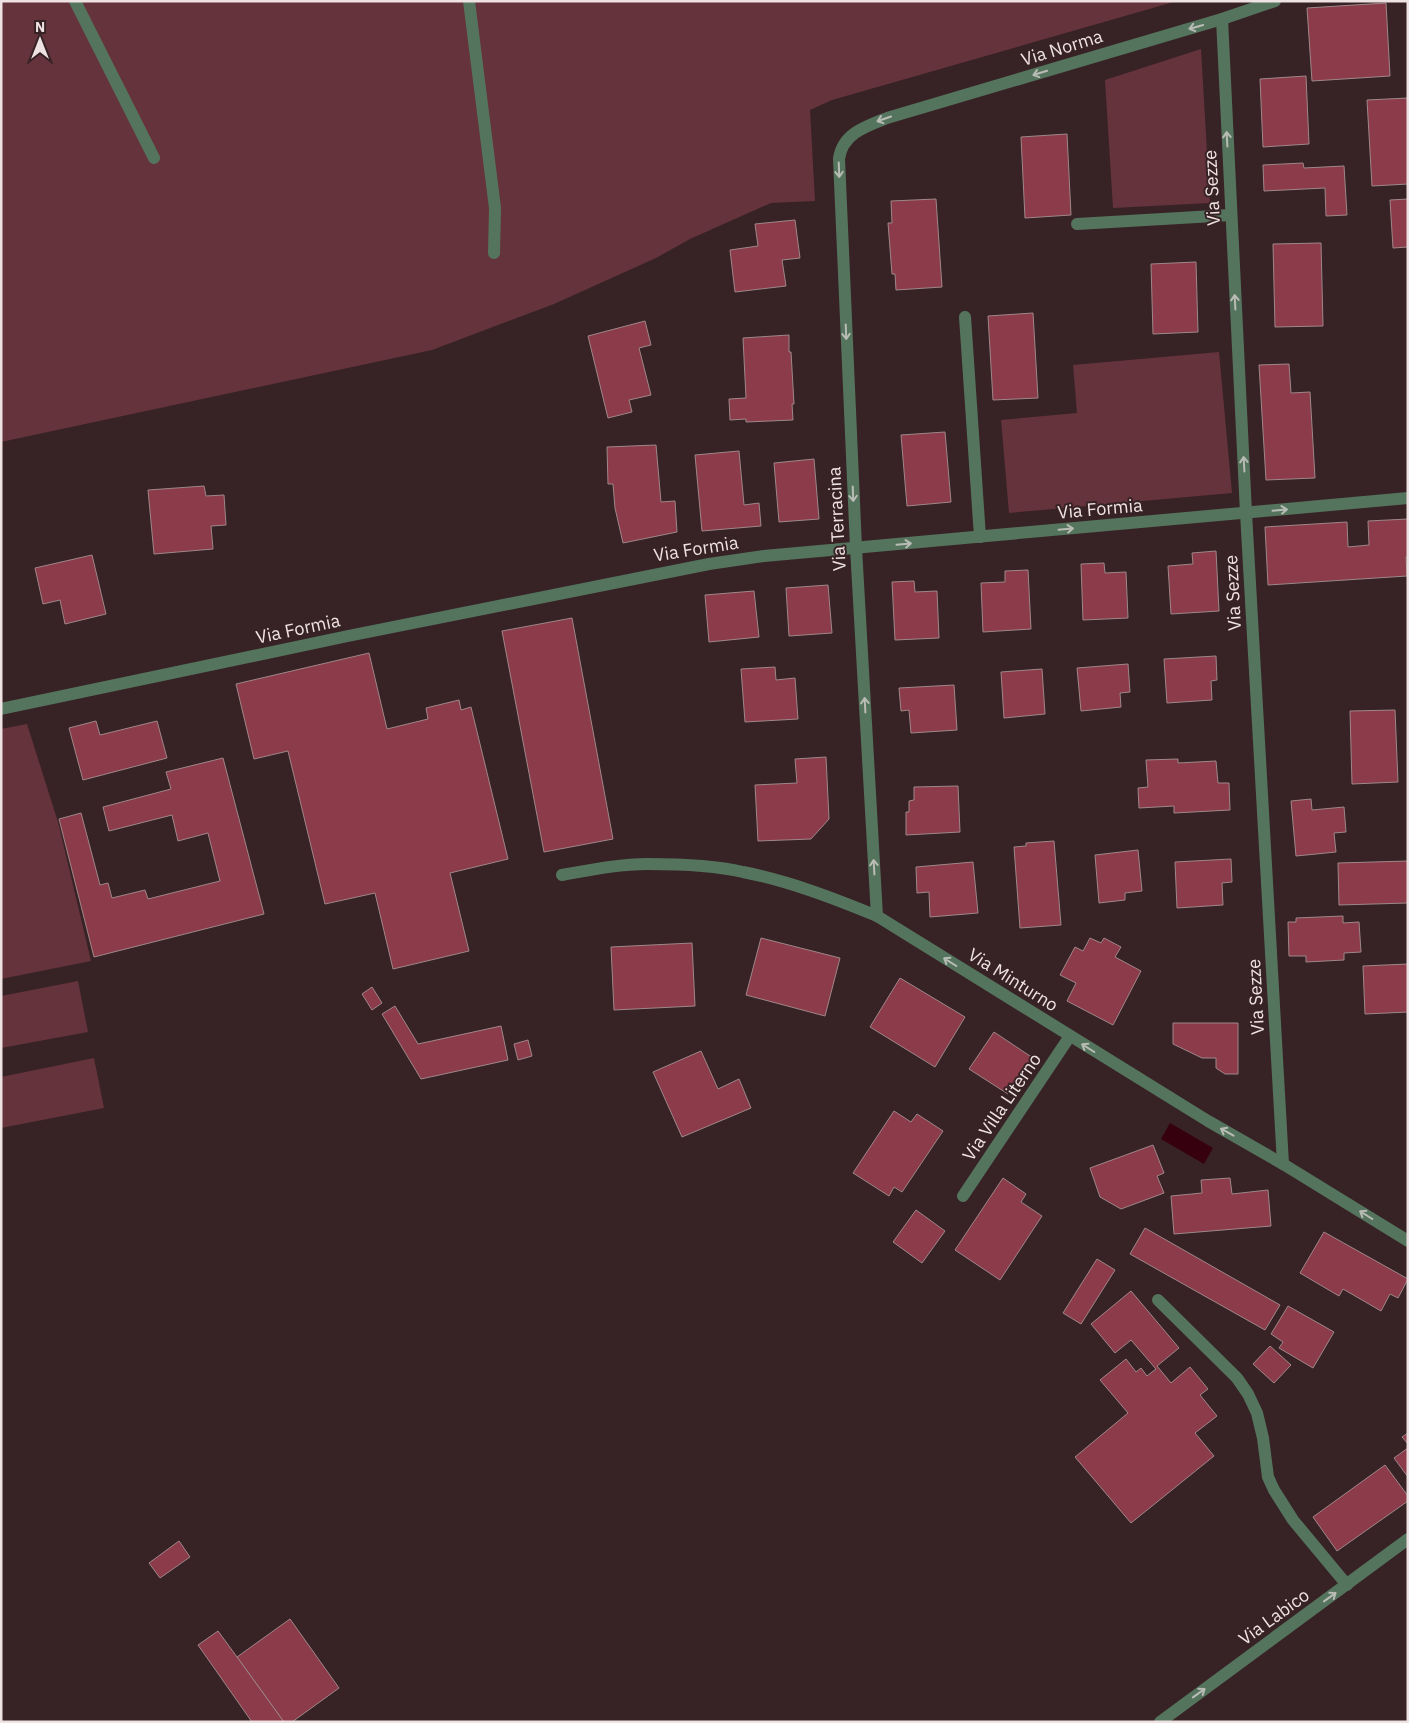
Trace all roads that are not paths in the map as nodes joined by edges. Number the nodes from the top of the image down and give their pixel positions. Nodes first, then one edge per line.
1 (75, 1) edge
2 (469, 1) edge
3 (1275, 1) edge
4 (1222, 20) junction
5 (860, 129) joint
6 (154, 158) dead end
7 (1231, 214) junction
8 (1077, 224) dead end
9 (494, 252) dead end
10 (965, 317) dead end
11 (1408, 498) edge
12 (1246, 513) junction
13 (980, 537) junction
14 (856, 548) junction
15 (1, 709) edge
16 (562, 874) dead end
17 (877, 916) junction
18 (1070, 1036) junction
19 (1283, 1164) junction
20 (963, 1196) dead end
21 (1408, 1241) edge
22 (1158, 1300) dead end
23 (1408, 1539) edge
24 (1347, 1585) junction
25 (1160, 1722) edge

1 - 6 street
2 - 9 street
3 - 4 street, Via Norma
4 -> 5 street, Via Norma
7 -> 4 street, Via Sezze
5 -> 14 street, Via Terracina
7 - 8 street
12 -> 7 street, Via Sezze
10 - 13 street
12 -> 11 street, Via Formia
13 -> 12 street, Via Formia
12 - 19 street, Via Sezze
14 -> 13 street, Via Formia
14 - 15 street, Via Formia
17 -> 14 street, Via Terracina
16 - 17 street, Via Minturno
18 -> 17 street, Via Minturno
19 -> 18 street, Via Minturno
18 - 20 street, Via Villa Literno
21 -> 19 street, Via Minturno
22 - 24 street
23 - 24 street, Via Labico
25 -> 24 street, Via Labico

